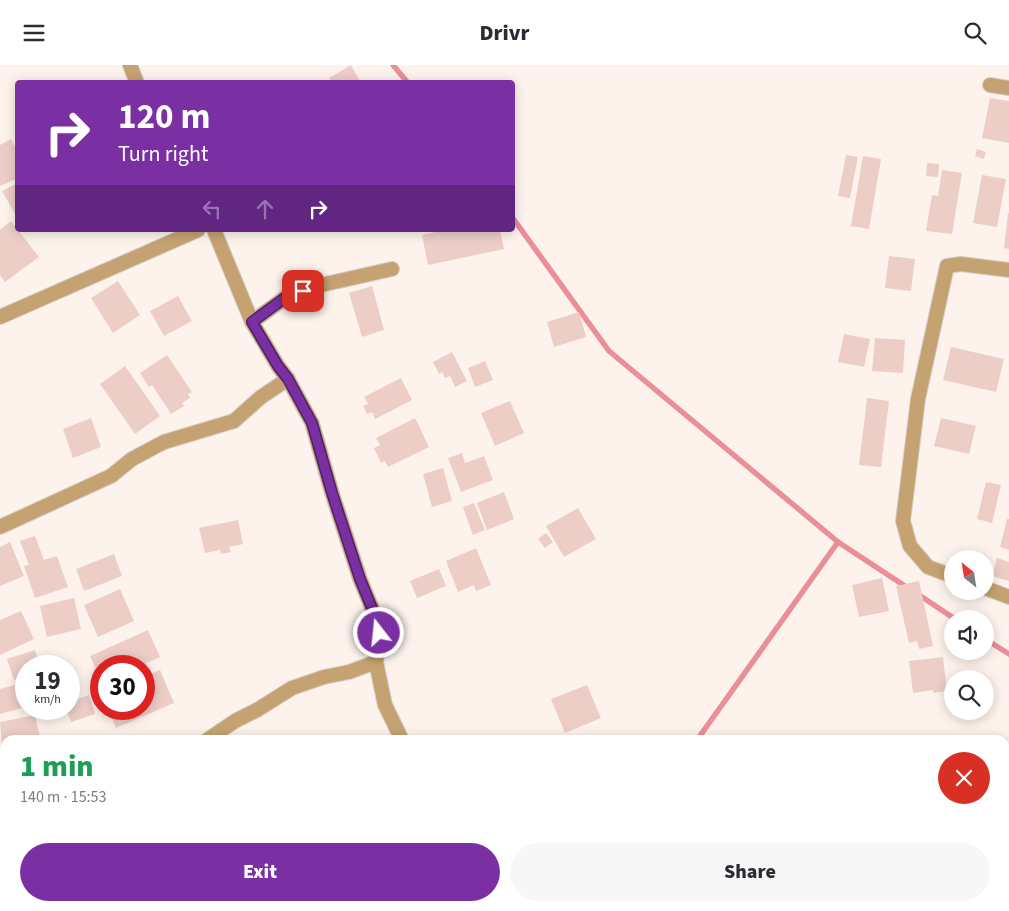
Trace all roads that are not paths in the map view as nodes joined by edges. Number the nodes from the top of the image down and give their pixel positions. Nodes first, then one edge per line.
1 (130, 65) edge
2 (136, 80) edge
3 (990, 85) dead end
4 (1009, 87) edge
5 (193, 232) edge
6 (215, 232) edge
7 (392, 269) dead end
8 (1009, 270) edge
9 (0, 317) edge
10 (252, 322) junction
11 (288, 379) junction
12 (0, 527) edge
13 (944, 573) edge
14 (994, 591) edge
15 (1009, 597) edge
16 (376, 662) junction
17 (214, 735) edge
18 (400, 735) edge

1 - 2 street
3 - 4 street
5 - 9 street
6 - 10 street
7 - 10 street
8 - 13 street
10 - 11 street
11 - 12 street
11 - 16 street
14 - 15 street
16 - 17 street
16 - 18 street

